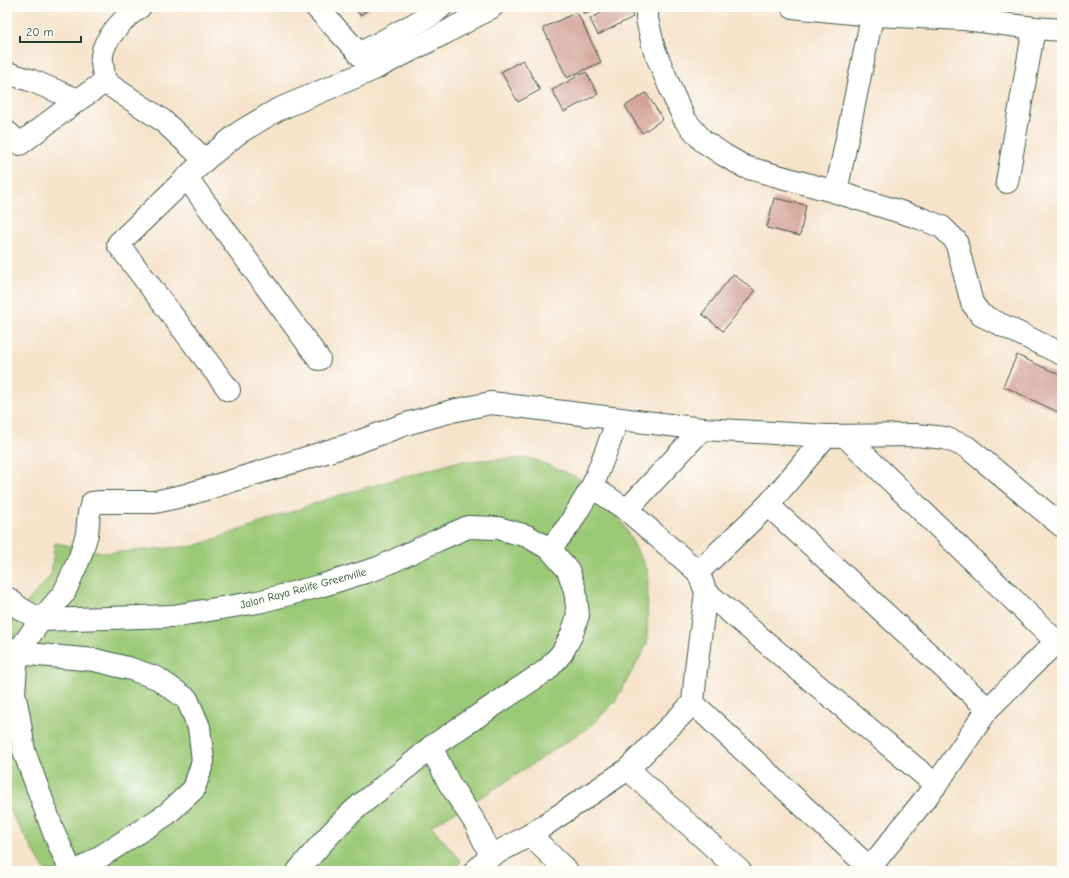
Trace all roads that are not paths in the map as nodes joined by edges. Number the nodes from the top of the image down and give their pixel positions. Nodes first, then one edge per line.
1 (140, 7) edge
2 (316, 7) edge
3 (441, 7) edge
4 (492, 7) edge
5 (647, 7) edge
6 (792, 7) edge
7 (873, 11) edge
8 (967, 13) edge
9 (1034, 28) junction
10 (1062, 30) edge
11 (367, 62) junction
12 (7, 73) edge
13 (105, 82) junction
14 (78, 100) junction
15 (7, 132) edge
16 (205, 160) junction
17 (186, 178) junction
18 (1007, 182) dead end
19 (836, 192) junction
20 (1062, 354) edge
21 (319, 359) dead end
22 (229, 390) dead end
23 (618, 420) junction
24 (702, 429) junction
25 (836, 436) junction
26 (592, 487) junction
27 (768, 505) junction
28 (627, 510) junction
29 (1062, 526) edge
30 (550, 549) junction
31 (698, 572) junction
32 (706, 592) junction
33 (14, 604) edge
34 (41, 620) junction
35 (1060, 642) edge
36 (12, 650) edge
37 (10, 693) edge
38 (693, 703) junction
39 (988, 709) junction
40 (431, 747) junction
41 (628, 769) junction
42 (936, 785) junction
43 (530, 835) junction
44 (491, 856) junction
45 (71, 871) edge
46 (78, 871) edge
47 (298, 871) edge
48 (476, 871) edge
49 (567, 871) edge
50 (740, 871) edge

1 - 13 street
2 - 11 street
3 - 11 street
4 - 11 street
5 - 19 street
6 - 7 street
7 - 8 street
7 - 19 street
8 - 9 street
9 - 10 street
9 - 18 street
11 - 16 street
12 - 14 street
13 - 14 street
13 - 16 street
14 - 15 street
16 - 17 street
17 - 21 street
17 - 22 street
19 - 20 street
23 - 24 street
23 - 26 street
23 - 34 street
24 - 25 street
24 - 28 street
25 - 27 street
25 - 29 street
25 - 35 street
26 - 28 street
26 - 30 street
27 - 31 street
27 - 39 street
28 - 31 street
30 - 34 street, Jalan Raya Relife Greenville
30 - 40 street, Jalan Raya Relife Greenville
31 - 32 street
32 - 38 street
32 - 42 street
33 - 34 street
34 - 36 street
35 - 39 street
36 - 37 street
36 - 46 street
37 - 45 street
38 - 41 street
38 - 42 street
39 - 42 street
40 - 44 street
40 - 47 street
41 - 43 street
41 - 50 street
43 - 44 street
43 - 49 street
44 - 48 street

